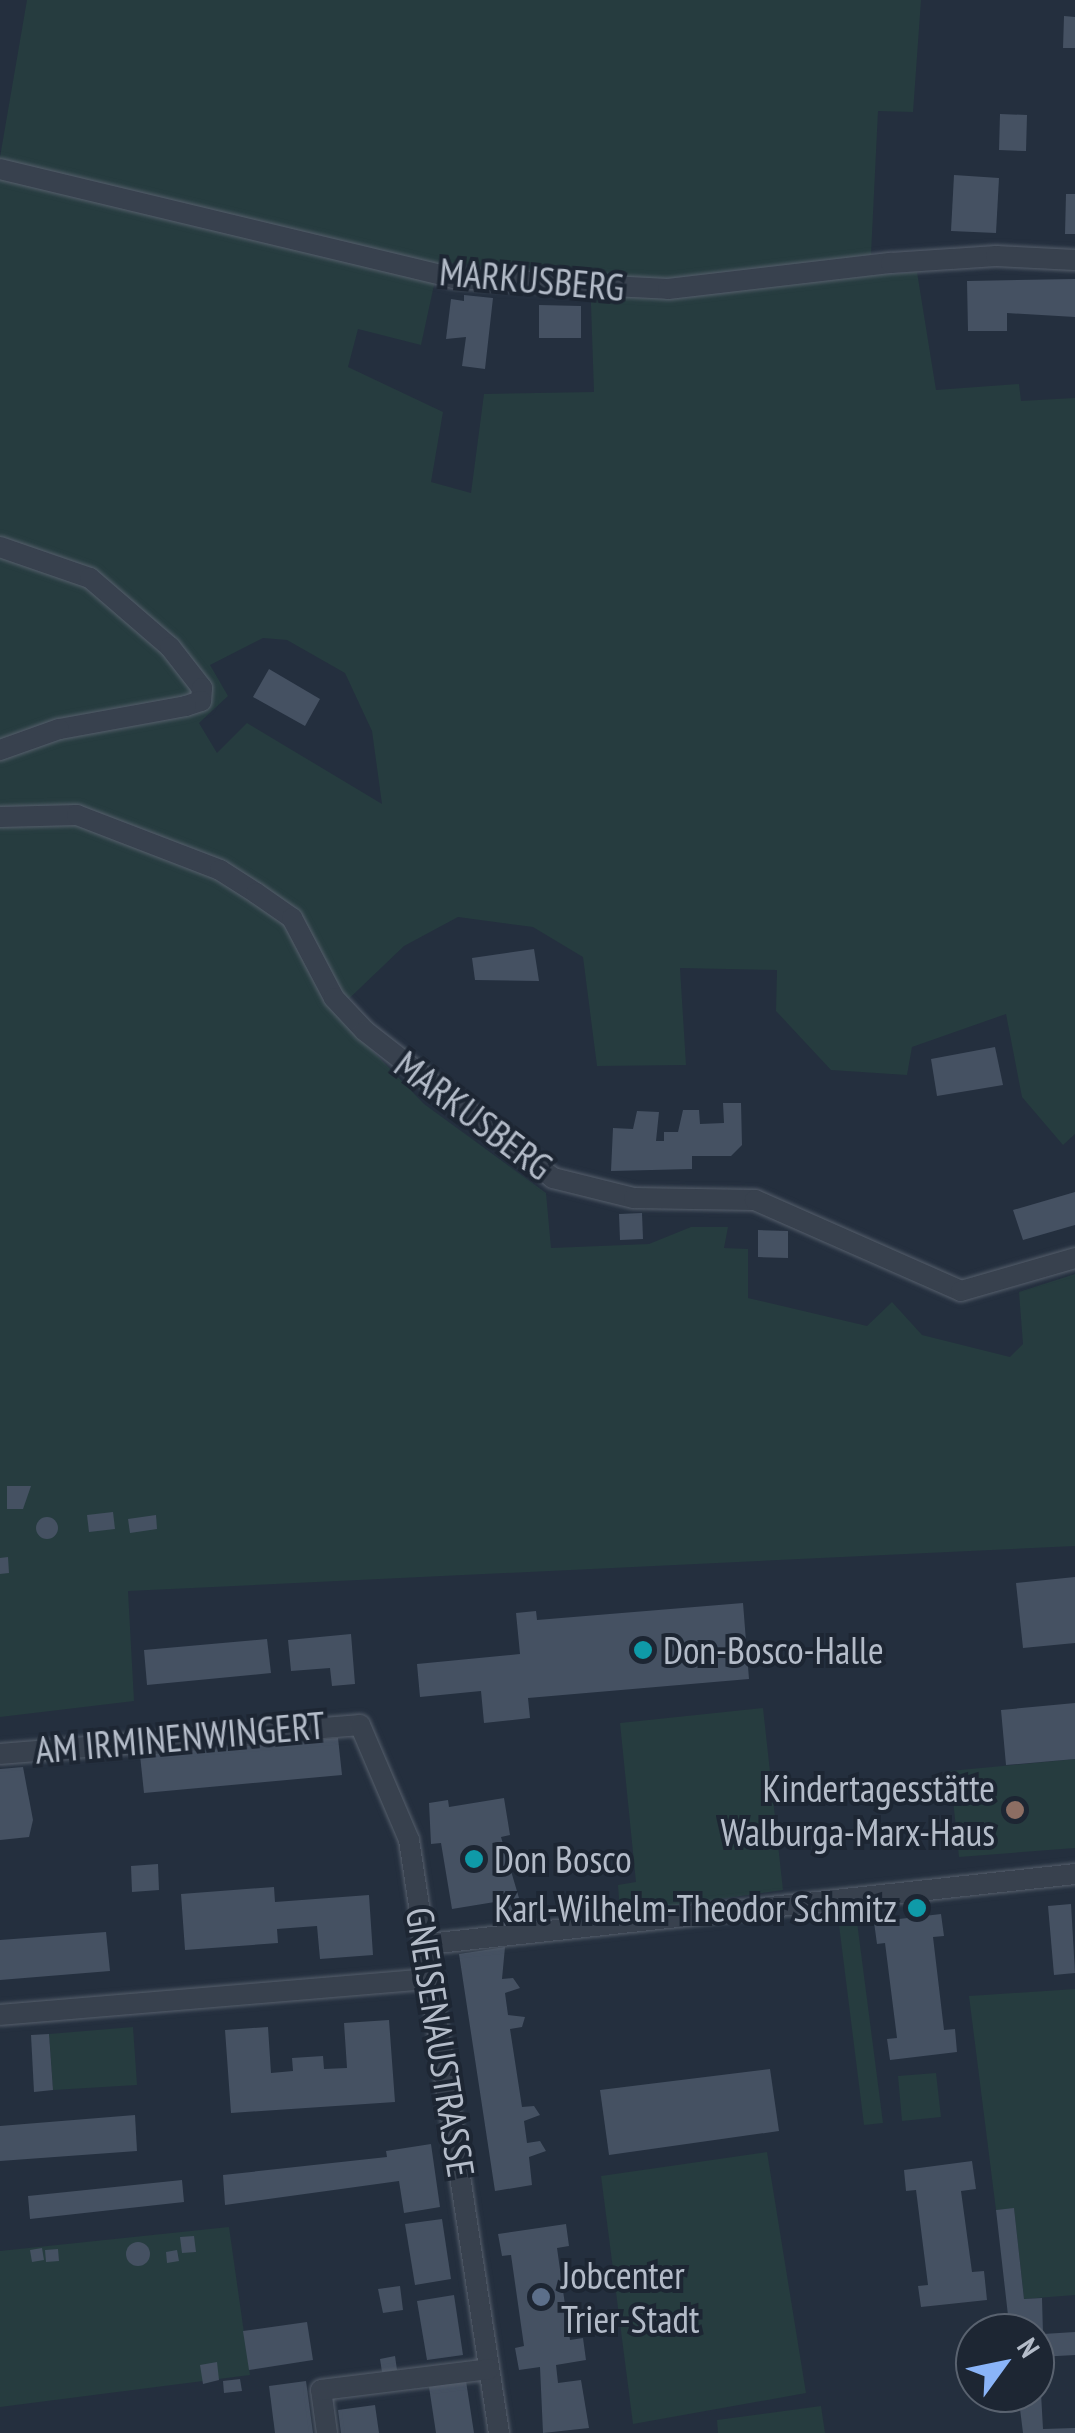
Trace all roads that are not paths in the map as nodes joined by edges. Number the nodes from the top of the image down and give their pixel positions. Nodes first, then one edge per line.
1 (0, 169) edge
2 (1075, 260) edge
3 (0, 548) edge
4 (0, 750) edge
5 (0, 817) edge
6 (1075, 1258) edge
7 (360, 1725) joint
8 (0, 1754) edge
9 (1075, 1874) edge
10 (428, 1944) junction
11 (432, 1979) junction
12 (0, 2015) edge
13 (488, 2369) junction
14 (327, 2433) edge
15 (499, 2433) edge

1 - 2 street, MARKUSBERG
3 - 4 street
5 - 6 street, MARKUSBERG
7 - 8 street, AM IRMINENWINGERT
7 - 10 street, GNEISENAUSTRASSE
9 - 10 street
10 - 11 street, GNEISENAUSTRASSE
11 - 12 street
11 - 13 street, GNEISENAUSTRASSE
13 - 14 street
13 - 15 street, GNEISENAUSTRASSE

